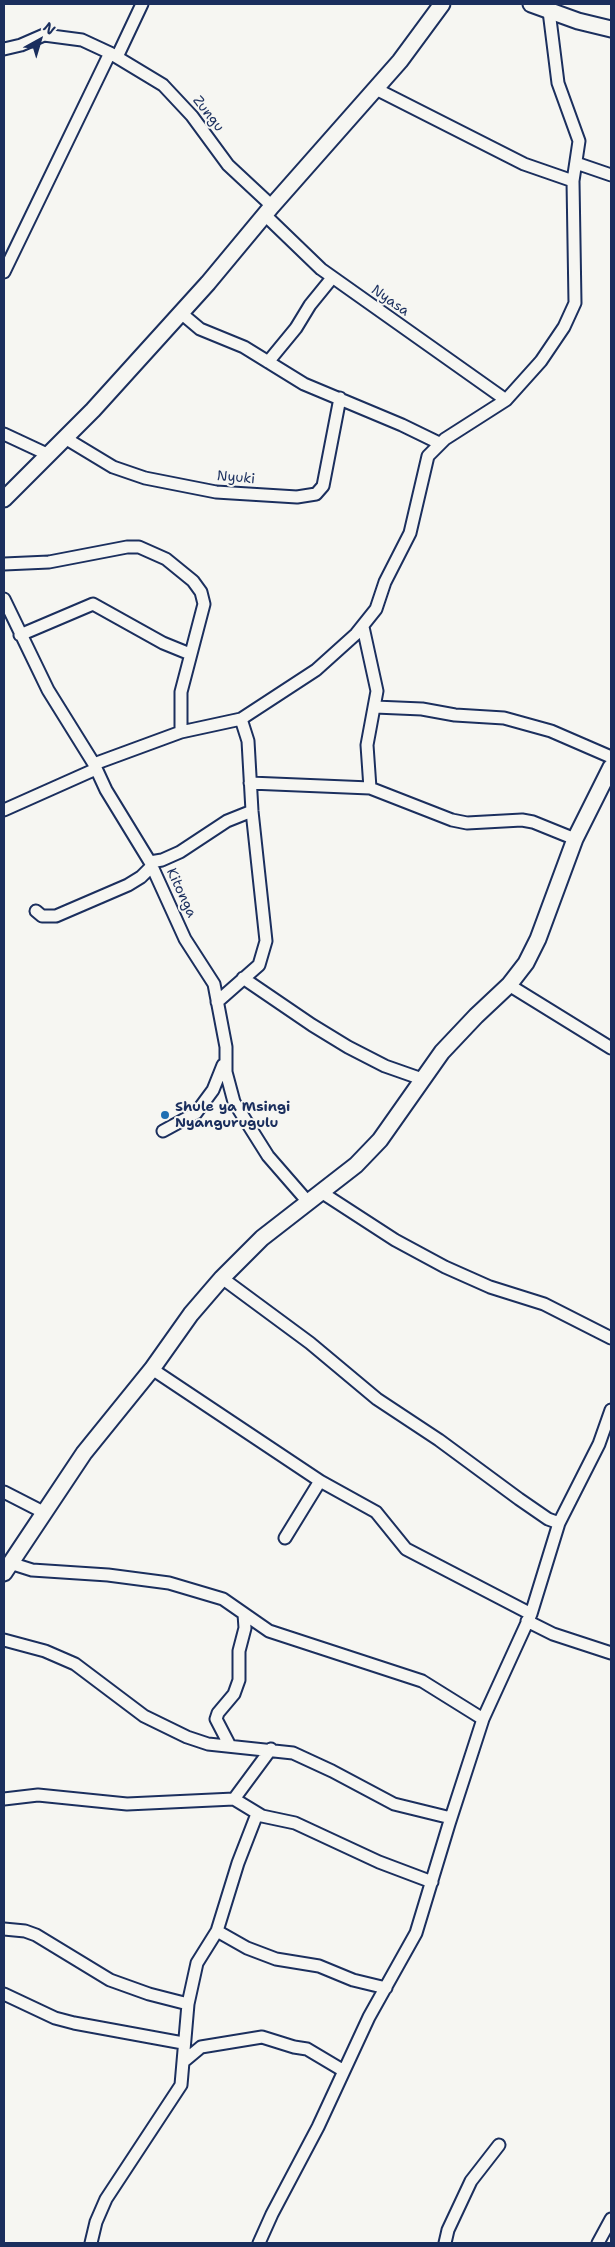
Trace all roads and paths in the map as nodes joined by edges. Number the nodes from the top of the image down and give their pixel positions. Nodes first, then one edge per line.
1 (142, 4) edge
2 (442, 4) edge
3 (531, 4) edge
4 (549, 11) junction
5 (611, 30) edge
6 (4, 49) edge
7 (113, 55) junction
8 (376, 89) junction
9 (576, 163) junction
10 (611, 175) edge
11 (573, 181) junction
12 (269, 210) junction
13 (4, 272) edge
14 (332, 278) junction
15 (181, 314) junction
16 (268, 362) junction
17 (340, 398) junction
18 (506, 400) junction
19 (4, 434) edge
20 (65, 438) junction
21 (439, 444) junction
22 (49, 455) junction
23 (4, 499) edge
24 (4, 564) edge
25 (4, 599) edge
26 (363, 627) junction
27 (20, 635) junction
28 (190, 654) junction
29 (375, 707) junction
30 (241, 719) junction
31 (181, 732) junction
32 (611, 757) edge
33 (95, 766) junction
34 (611, 767) edge
35 (250, 783) junction
36 (370, 788) junction
37 (4, 810) edge
38 (252, 811) junction
39 (576, 839) junction
40 (151, 864) junction
41 (36, 911) dead end
42 (243, 978) junction
43 (510, 985) junction
44 (217, 1002) junction
45 (611, 1048) edge
46 (225, 1059) junction
47 (422, 1079) junction
48 (163, 1130) dead end
49 (321, 1192) junction
50 (308, 1202) junction
51 (222, 1278) junction
52 (611, 1338) edge
53 (152, 1369) junction
54 (611, 1410) edge
55 (320, 1481) junction
56 (4, 1492) edge
57 (43, 1512) junction
58 (559, 1523) junction
59 (285, 1538) dead end
60 (7, 1568) edge
61 (244, 1614) junction
62 (529, 1617) junction
63 (4, 1640) edge
64 (611, 1652) edge
65 (484, 1719) junction
66 (230, 1746) junction
67 (271, 1749) junction
68 (4, 1799) edge
69 (234, 1799) junction
70 (258, 1814) junction
71 (451, 1818) junction
72 (432, 1882) junction
73 (4, 1929) edge
74 (217, 1931) junction
75 (386, 1988) junction
76 (4, 1994) edge
77 (188, 2004) junction
78 (183, 2043) junction
79 (183, 2062) junction
80 (344, 2071) junction
81 (499, 2145) dead end
82 (611, 2219) edge
83 (91, 2243) edge
84 (259, 2243) edge
85 (445, 2243) edge
86 (598, 2243) edge

1 - 7 street
2 - 8 street
3 - 4 street
4 - 5 street
4 - 9 street
6 - 7 street, Zungu
7 - 12 street, Zungu
7 - 13 street
8 - 11 street
8 - 12 street
9 - 10 street
9 - 11 street
11 - 18 street
12 - 14 street, Nyasa
12 - 15 street
14 - 16 street
14 - 18 street, Nyasa
15 - 16 street
15 - 20 street
16 - 17 street
17 - 20 street, Nyuki
17 - 21 street
18 - 21 street
19 - 22 street
20 - 22 street
21 - 26 street
22 - 23 street
24 - 28 street
25 - 27 street, Kitonga
26 - 29 street
26 - 30 street
27 - 28 street
27 - 33 street, Kitonga
28 - 31 street
29 - 32 street
29 - 36 street
30 - 31 street
30 - 35 street
31 - 33 street
33 - 37 street
33 - 40 street, Kitonga
34 - 39 street
35 - 36 street
35 - 38 street
36 - 39 street
38 - 40 street
38 - 42 street
39 - 43 street
40 - 41 street
40 - 44 street, Kitonga
42 - 44 street
42 - 47 street
43 - 45 street
43 - 47 street
44 - 46 street, Kitonga
46 - 48 street
46 - 50 street, Kitonga
47 - 49 street
49 - 50 street
49 - 52 street
50 - 51 street
51 - 53 street
51 - 58 street
53 - 55 street
53 - 57 street
54 - 58 street
55 - 59 street
55 - 62 street
56 - 57 street
57 - 60 street
58 - 62 street
60 - 61 street
61 - 65 street
61 - 66 street
62 - 64 street
62 - 65 street
63 - 66 street
65 - 71 street
66 - 67 street
67 - 69 street
67 - 71 street
68 - 69 street
69 - 70 street
70 - 72 street
70 - 74 street
71 - 72 street
72 - 75 street
73 - 77 street
74 - 75 street
74 - 77 street
75 - 80 street
76 - 78 street
77 - 78 street
78 - 79 street
79 - 80 street
79 - 83 street
80 - 84 street
81 - 85 street
82 - 86 street

